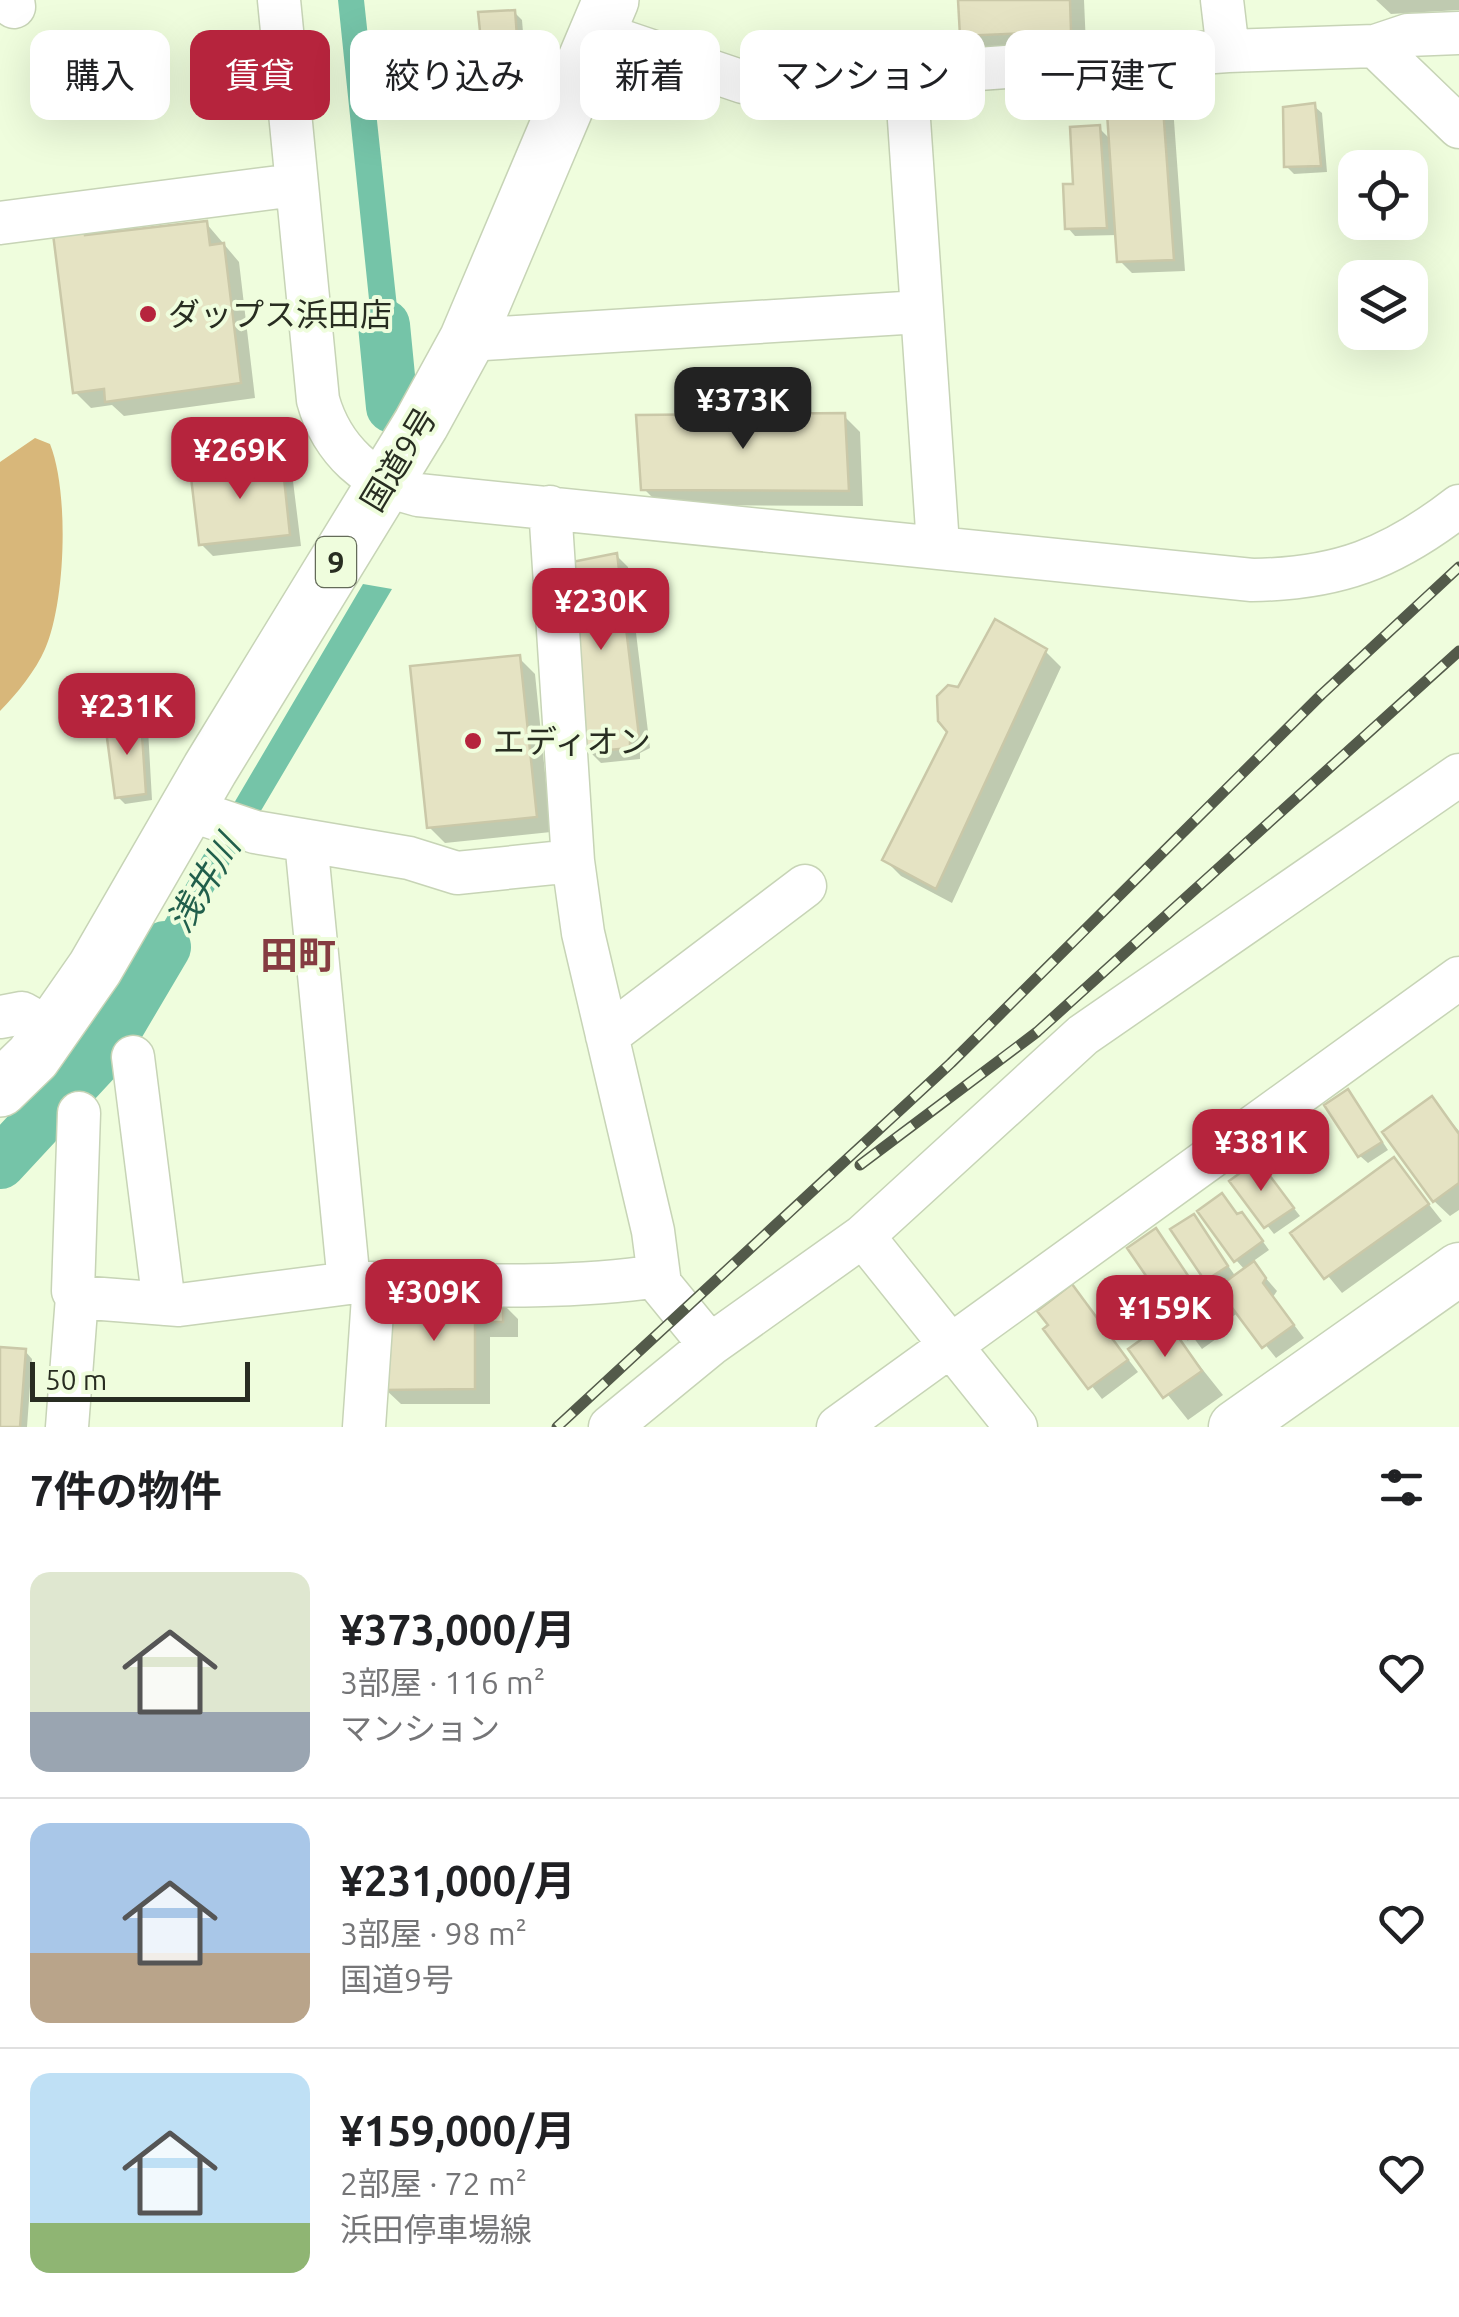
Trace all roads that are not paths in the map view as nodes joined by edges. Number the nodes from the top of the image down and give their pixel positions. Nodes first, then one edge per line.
1 (279, 0) edge
2 (1222, 0) edge
3 (605, 17) edge
4 (1455, 33) edge
5 (1375, 46) junction
6 (1228, 51) junction
7 (985, 70) edge
8 (740, 81) edge
9 (1424, 89) junction
10 (909, 120) edge
11 (1459, 127) edge
12 (295, 185) junction
13 (0, 222) edge
14 (920, 312) junction
15 (467, 340) junction
16 (382, 486) junction
17 (1459, 506) edge
18 (550, 507) junction
19 (938, 546) junction
20 (1459, 775) edge
21 (220, 820) junction
22 (306, 841) junction
23 (573, 861) junction
24 (804, 886) dead end
25 (1459, 978) edge
26 (0, 1017) edge
27 (52, 1030) junction
28 (607, 1036) junction
29 (133, 1056) dead end
30 (0, 1089) edge
31 (79, 1113) dead end
32 (863, 1236) junction
33 (1459, 1269) edge
34 (658, 1276) junction
35 (362, 1283) junction
36 (77, 1297) junction
37 (164, 1304) junction
38 (710, 1344) junction
39 (950, 1345) junction
40 (67, 1427) edge
41 (364, 1427) edge
42 (610, 1427) edge
43 (838, 1427) edge
44 (1016, 1427) edge
45 (1235, 1427) edge

1 - 12 street
2 - 6 street
3 - 8 street
3 - 15 highway, 国道9号 / 9
4 - 5 street
4 - 9 street
5 - 6 street
5 - 9 street
6 - 7 street
9 - 11 street
10 - 14 street
12 - 13 street
12 - 16 street
14 - 15 street
14 - 19 street
15 - 16 highway, 国道9号 / 9
16 - 18 street
16 - 21 highway, 国道9号 / 9
17 - 19 street
18 - 19 street
18 - 23 street
20 - 32 street
21 - 22 street
21 - 27 highway, 国道9号 / 9
22 - 23 street
22 - 35 street
23 - 28 street
24 - 28 street
25 - 39 street
26 - 27 street
27 - 30 highway, 国道9号 / 9
28 - 34 street
29 - 37 street
31 - 36 street
32 - 38 street
32 - 39 street
33 - 45 main road
34 - 35 street
34 - 38 street
35 - 37 street
35 - 41 street
36 - 37 street
36 - 40 street
38 - 42 street
39 - 43 street
39 - 44 street

